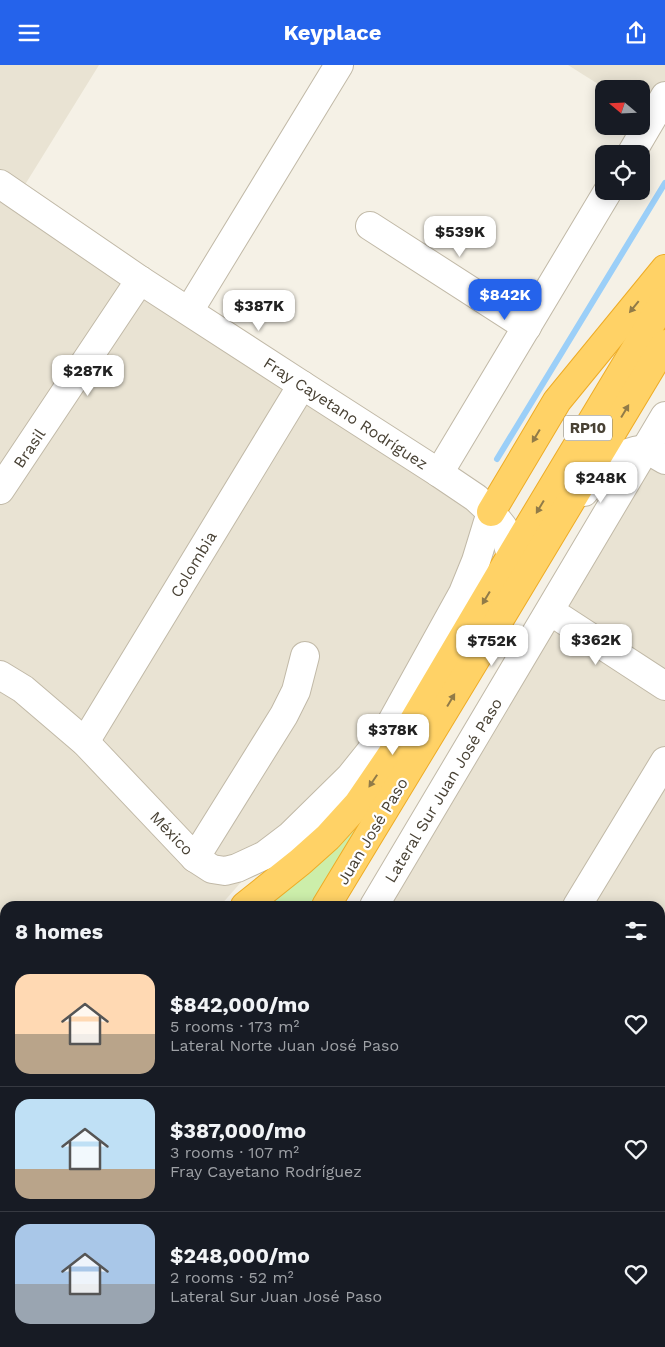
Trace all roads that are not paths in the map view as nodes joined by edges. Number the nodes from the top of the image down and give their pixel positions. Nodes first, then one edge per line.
1 (339, 65) edge
2 (665, 96) edge
3 (636, 145) edge
4 (0, 183) edge
5 (603, 200) edge
6 (370, 226) dead end
7 (665, 269) edge
8 (140, 280) junction
9 (665, 300) edge
10 (189, 311) junction
11 (527, 327) junction
12 (665, 344) edge
13 (302, 385) junction
14 (665, 416) edge
15 (655, 455) edge
16 (439, 473) junction
17 (0, 490) edge
18 (491, 512) junction
19 (548, 540) junction
20 (511, 556) junction
21 (550, 611) junction
22 (305, 656) dead end
23 (0, 675) edge
24 (665, 685) edge
25 (85, 742) junction
26 (665, 761) edge
27 (195, 858) junction
28 (251, 901) edge
29 (329, 901) edge
30 (377, 901) edge
31 (580, 901) edge

1 - 10 street
2 - 3 street
4 - 8 street, Fray Cayetano Rodríguez
5 - 11 street
6 - 11 street
7 -> 18 highway
8 - 10 street, Fray Cayetano Rodríguez
8 - 17 street, Brasil
9 -> 20 highway, Juan José Paso / RP10
10 - 13 street, Fray Cayetano Rodríguez
11 - 16 street
19 -> 12 highway, Juan José Paso / RP10
13 - 16 street, Fray Cayetano Rodríguez
13 - 25 street, Colombia
14 - 15 street, Lateral Sur Juan José Paso
15 - 19 street
15 - 21 street, Lateral Sur Juan José Paso
16 - 18 street, Fray Cayetano Rodríguez
18 - 20 street, Fray Cayetano Rodríguez
18 - 27 street
29 -> 19 highway, Juan José Paso / RP10
20 -> 28 highway, Juan José Paso / RP10
21 - 24 street
21 - 30 street, Lateral Sur Juan José Paso
22 - 27 street, México
23 - 25 street, México
25 - 27 street, México
26 - 31 street

